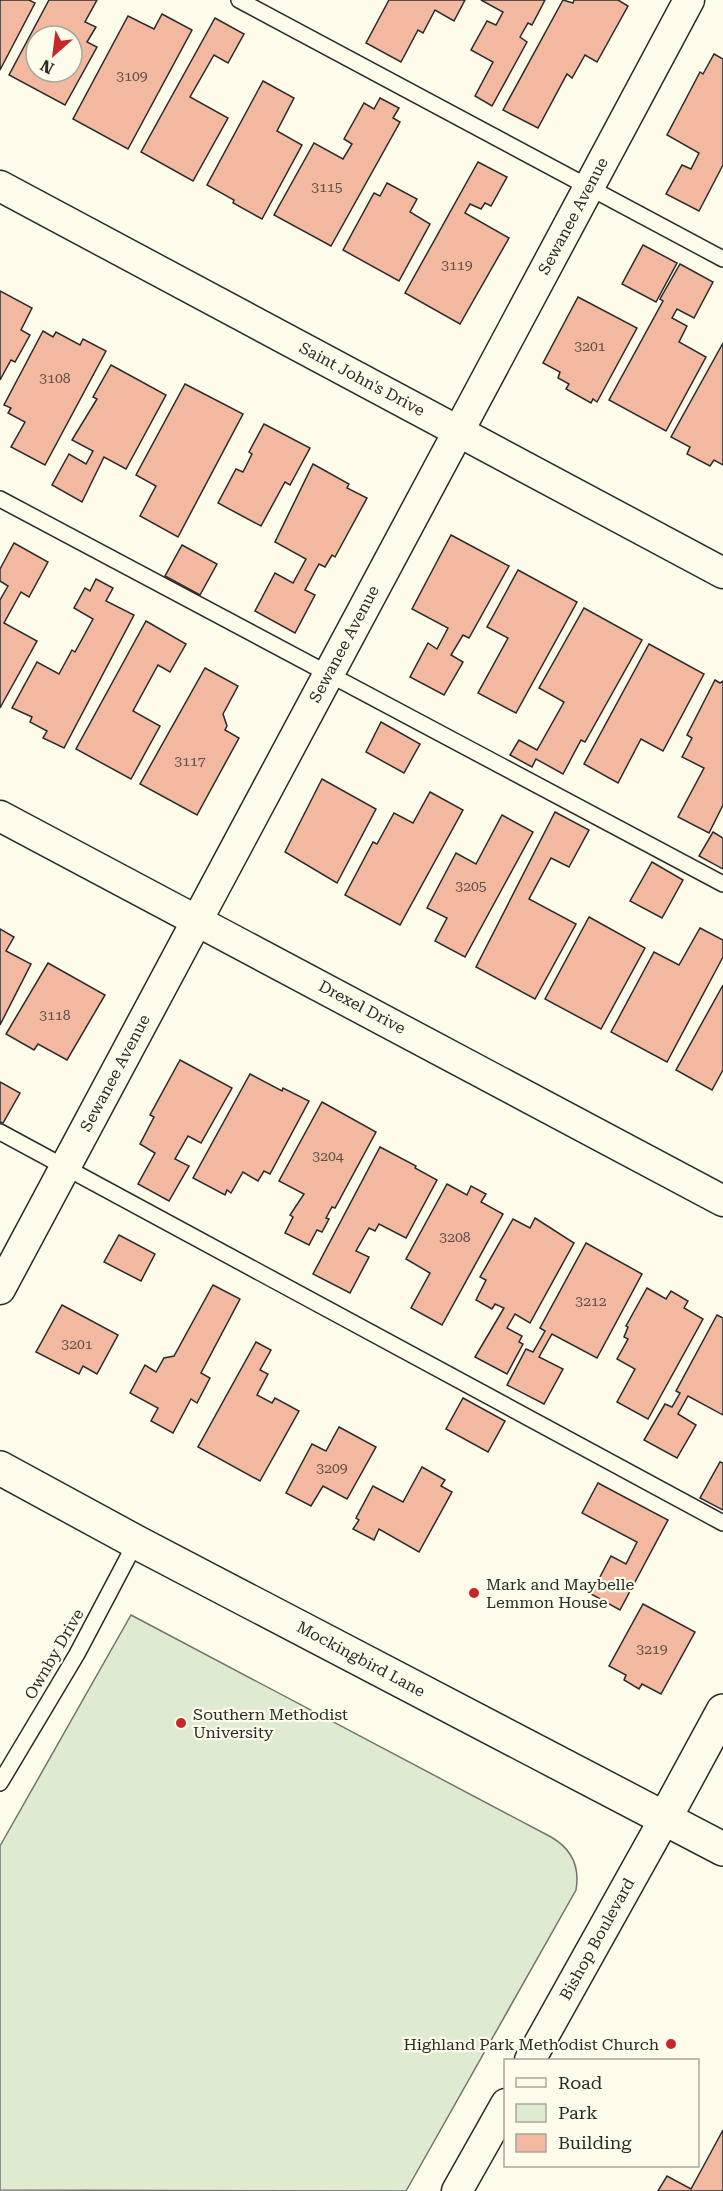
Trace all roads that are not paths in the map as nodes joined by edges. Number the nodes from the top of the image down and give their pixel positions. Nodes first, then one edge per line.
1 (239, 0) edge
2 (689, 0) edge
3 (0, 186) edge
4 (588, 187) junction
5 (723, 259) edge
6 (459, 430) junction
7 (0, 499) edge
8 (723, 573) edge
9 (328, 674) junction
10 (0, 816) edge
11 (723, 884) edge
12 (197, 920) junction
13 (0, 1132) edge
14 (65, 1166) junction
15 (723, 1201) edge
16 (0, 1289) edge
17 (0, 1468) edge
18 (723, 1523) edge
19 (136, 1542) junction
20 (723, 1711) edge
21 (0, 1783) edge
22 (665, 1818) junction
23 (723, 1849) edge
24 (531, 2059) edge
25 (504, 2108) edge
26 (457, 2191) edge

1 - 4 lane
2 - 4 street, Sewanee Avenue
3 - 6 street, Saint John's Drive
4 - 5 lane
4 - 6 street, Sewanee Avenue
6 - 8 street, Saint John's Drive
6 - 9 street, Sewanee Avenue
7 - 9 lane
9 - 11 lane
9 - 12 street, Sewanee Avenue
10 - 12 street, Drexel Drive
12 - 14 street, Sewanee Avenue
12 - 15 street, Drexel Drive
13 - 14 lane
14 - 16 street, Sewanee Avenue
14 - 18 lane
17 - 19 main road, Mockingbird Lane
19 - 21 lane, Ownby Drive
19 - 22 main road, Mockingbird Lane
20 - 22 main road
22 - 23 main road, Mockingbird Lane
22 - 24 street, Bishop Boulevard
25 - 26 street

